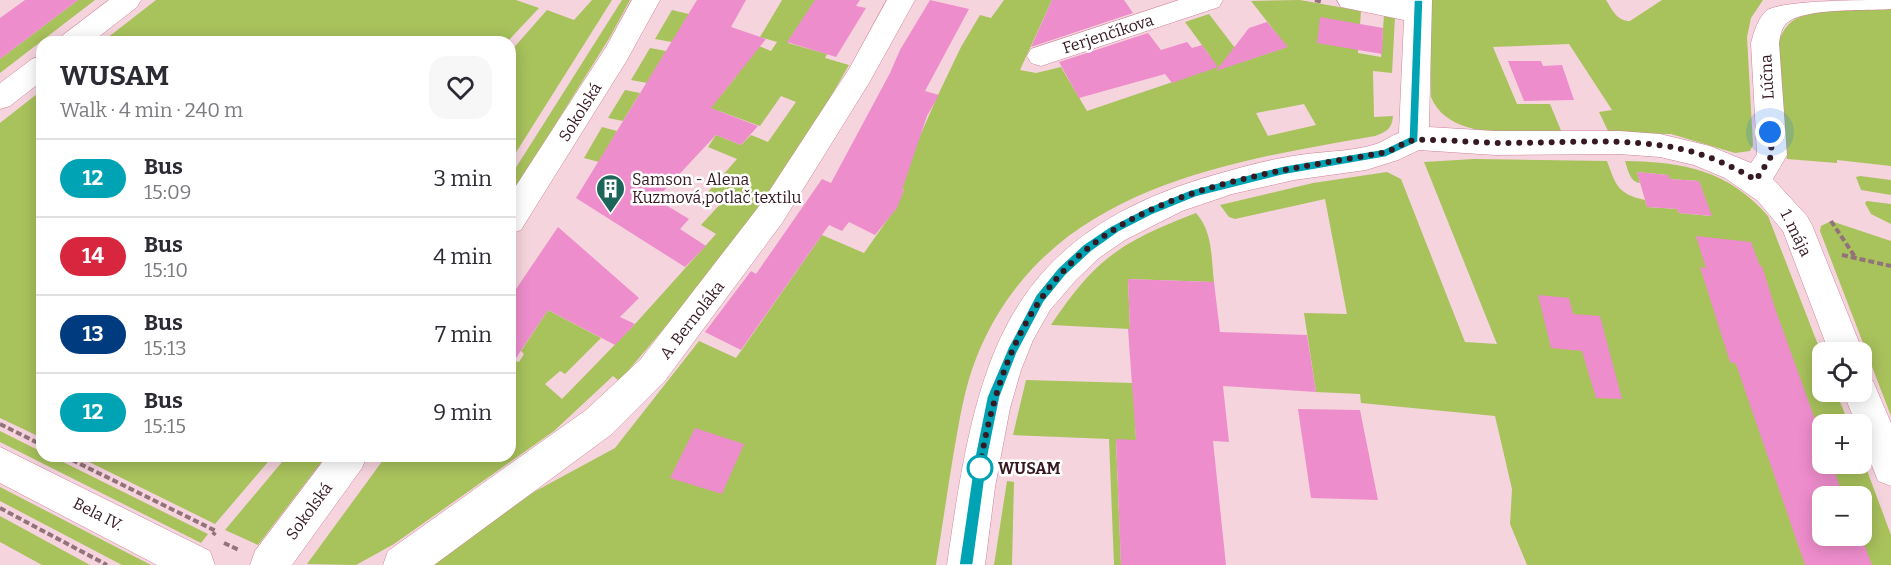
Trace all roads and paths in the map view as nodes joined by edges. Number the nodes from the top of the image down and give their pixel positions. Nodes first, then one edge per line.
1 (127, 0) edge
2 (646, 0) edge
3 (901, 0) edge
4 (1209, 0) edge
5 (1351, 0) edge
6 (1891, 0) edge
7 (1418, 7) edge
8 (81, 36) edge
9 (1041, 56) dead end
10 (36, 71) edge
11 (0, 98) edge
12 (1414, 139) junction
13 (1756, 180) junction
14 (516, 213) edge
15 (1831, 221) dead end
16 (1836, 254) dead end
17 (1855, 258) junction
18 (1891, 266) edge
19 (1842, 342) edge
20 (1865, 402) edge
21 (0, 424) edge
22 (36, 442) edge
23 (76, 462) edge
24 (344, 462) edge
25 (0, 464) edge
26 (1891, 467) edge
27 (0, 508) edge
28 (216, 531) dead end
29 (203, 551) edge
30 (258, 560) edge
31 (107, 565) edge
32 (402, 565) edge
33 (966, 565) edge

1 - 8 street
2 - 14 street, Sokolská
3 - 32 street, A. Bernoláka
4 - 9 street, Ferjenčíkova
5 - 7 street
6 - 13 street, Lúčna
7 - 12 street
10 - 11 street
12 - 13 street, 1. mája
12 - 33 street
13 - 19 street, 1. mája
15 - 17 path
16 - 17 path
17 - 18 path
20 - 26 street
21 - 22 path
23 - 28 path
24 - 30 street, Sokolská
25 - 29 street, Bela IV.
27 - 31 path
29 - 30 path

